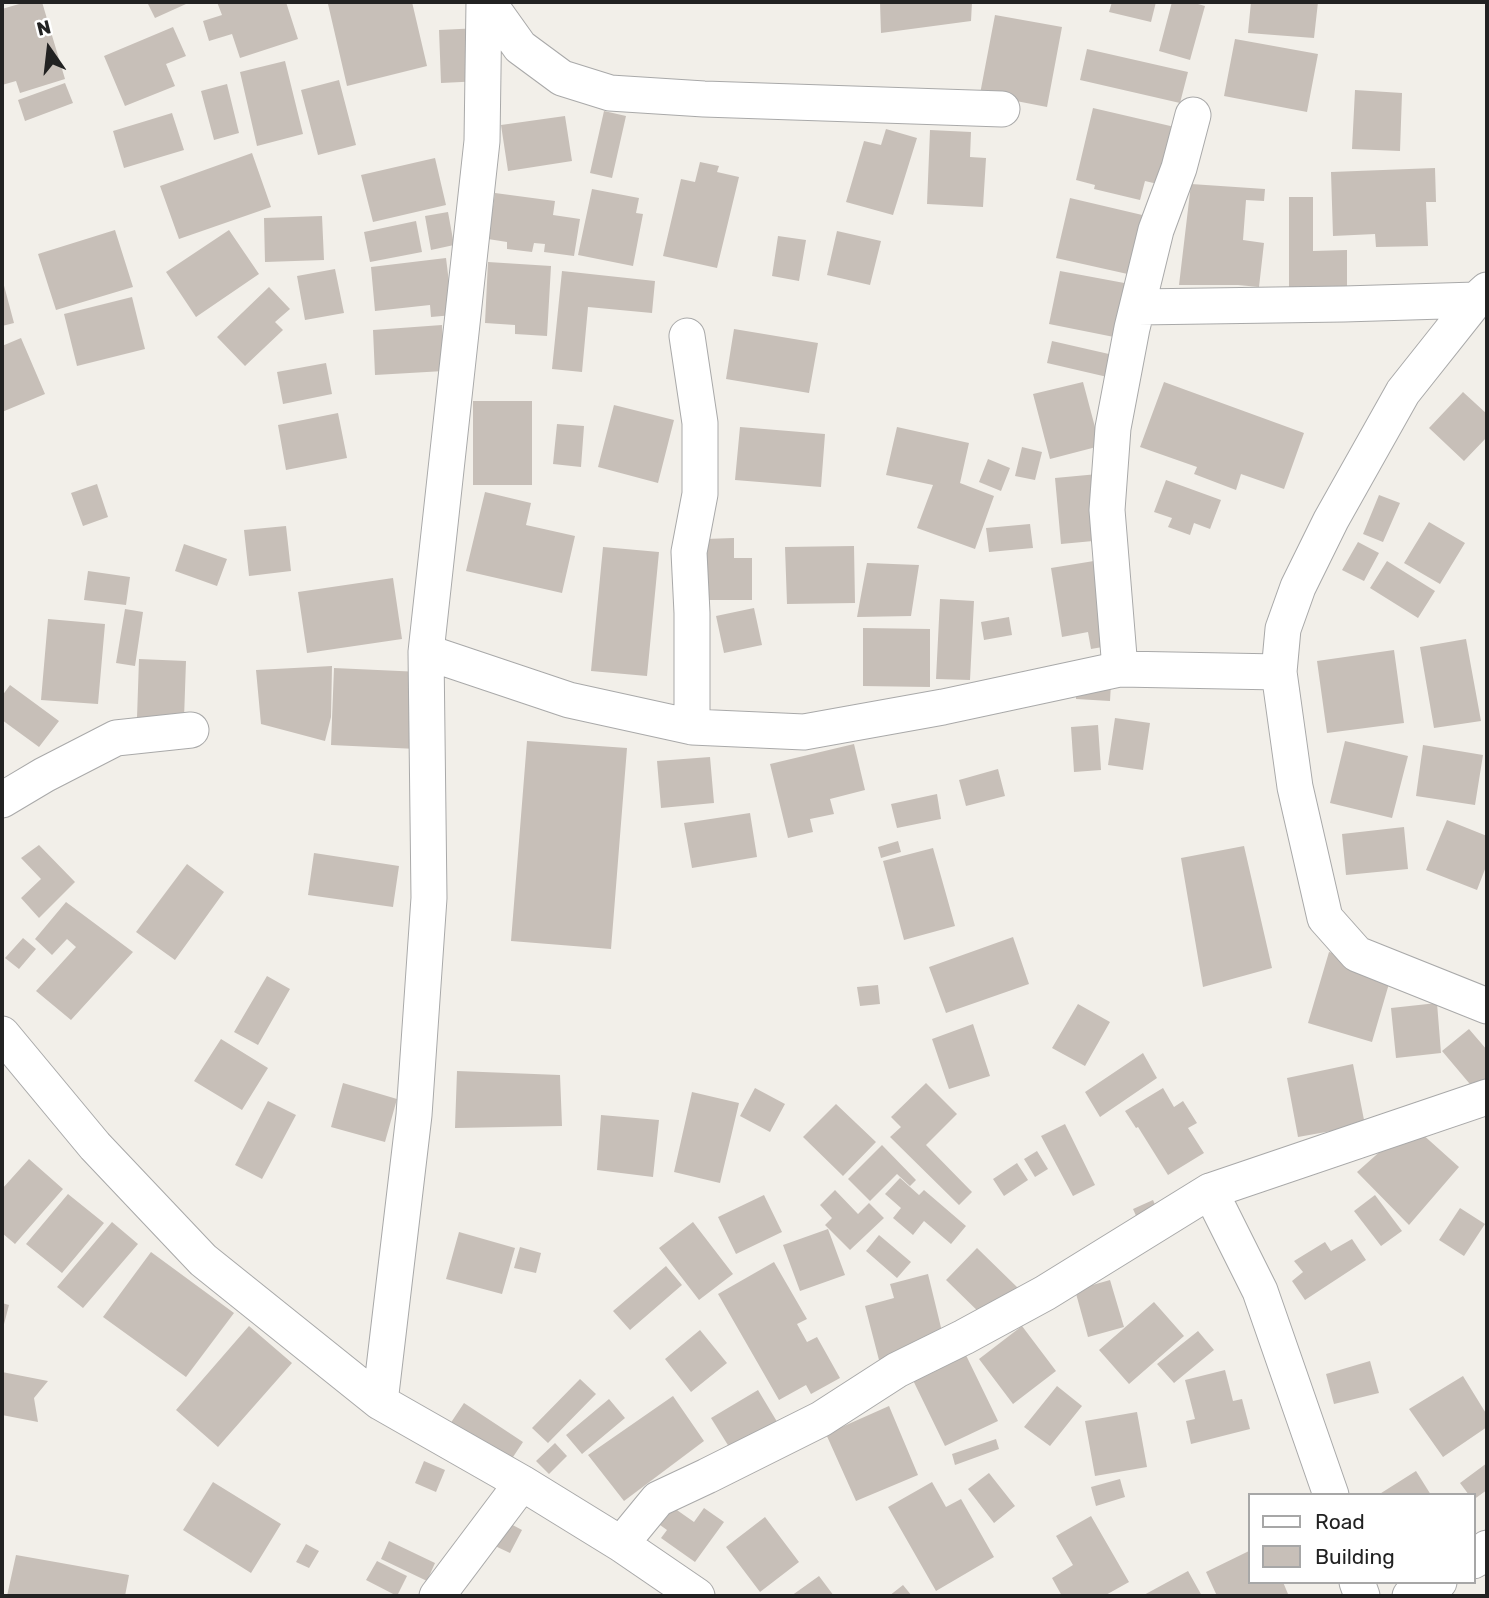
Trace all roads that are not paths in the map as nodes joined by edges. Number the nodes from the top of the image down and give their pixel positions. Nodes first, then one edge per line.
1 (486, 2) edge
2 (1002, 109) dead end
3 (1193, 115) dead end
4 (1482, 295) edge
5 (1138, 307) junction
6 (687, 336) dead end
7 (426, 652) junction
8 (1119, 669) junction
9 (1279, 672) junction
10 (692, 727) junction
11 (191, 730) dead end
12 (2, 800) edge
13 (1487, 1006) edge
14 (2, 1034) edge
15 (1487, 1097) edge
16 (1210, 1191) junction
17 (380, 1402) junction
18 (523, 1483) junction
19 (1330, 1493) edge
20 (621, 1544) junction
21 (1436, 1584) edge
22 (691, 1594) edge
23 (437, 1596) edge
24 (1410, 1596) edge

1 - 2 street
1 - 7 street
3 - 5 street
4 - 5 street
4 - 9 street
5 - 8 street
6 - 10 street
7 - 10 street
7 - 17 street
8 - 9 street
8 - 10 street
9 - 13 street
11 - 12 street
14 - 17 street
15 - 16 street
16 - 19 street
16 - 20 street
17 - 18 street
18 - 20 street
18 - 23 street
20 - 22 street
21 - 24 street

